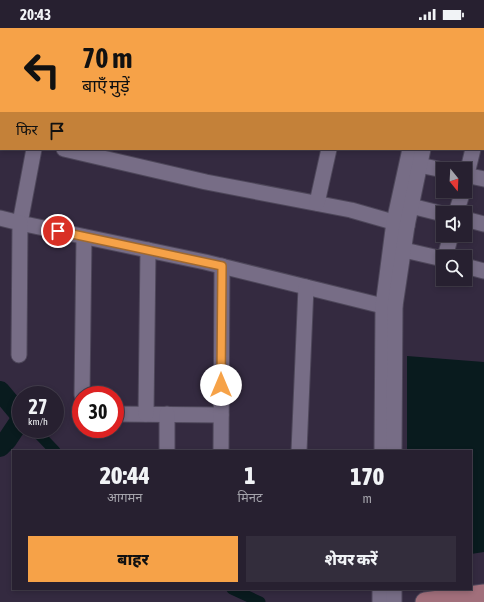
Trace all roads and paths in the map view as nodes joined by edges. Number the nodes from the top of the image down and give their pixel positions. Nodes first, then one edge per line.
1 (34, 150) edge
2 (68, 150) edge
3 (329, 150) edge
4 (410, 150) edge
5 (423, 150) edge
6 (473, 150) edge
7 (470, 162) edge
8 (419, 165) junction
9 (436, 169) edge
10 (472, 178) edge
11 (484, 179) edge
12 (317, 203) junction
13 (411, 206) junction
14 (436, 212) edge
15 (0, 218) edge
16 (472, 221) edge
17 (20, 223) junction
18 (401, 224) junction
19 (484, 224) edge
20 (84, 237) junction
21 (148, 250) junction
22 (404, 250) junction
23 (436, 258) edge
24 (222, 266) junction
25 (472, 268) edge
26 (484, 271) edge
27 (306, 287) junction
28 (389, 306) junction
29 (19, 355) dead end
30 (82, 386) edge
31 (124, 414) edge
32 (146, 414) junction
33 (167, 414) junction
34 (221, 415) junction
35 (388, 447) edge
36 (167, 450) edge
37 (221, 450) edge
38 (300, 450) edge
39 (380, 590) edge
40 (394, 590) edge
41 (484, 594) edge
42 (380, 602) edge
43 (394, 602) edge
44 (425, 602) edge

1 - 17 street
2 - 12 street
3 - 12 street
4 - 18 street
5 - 8 street
6 - 7 street
8 - 9 street
8 - 13 street
10 - 11 street
12 - 18 street
13 - 14 street
13 - 18 street
15 - 17 street
16 - 19 street
17 - 20 street
17 - 29 street
18 - 22 street
18 - 28 street
20 - 21 street
20 - 30 street
21 - 24 street
21 - 32 street
22 - 23 street
22 - 28 street
24 - 27 street
24 - 34 street
25 - 26 street
27 - 28 street
27 - 38 street
28 - 35 street
31 - 32 street
32 - 33 street
33 - 34 street
33 - 36 street
34 - 37 street
39 - 42 street
40 - 43 street
41 - 44 main road

